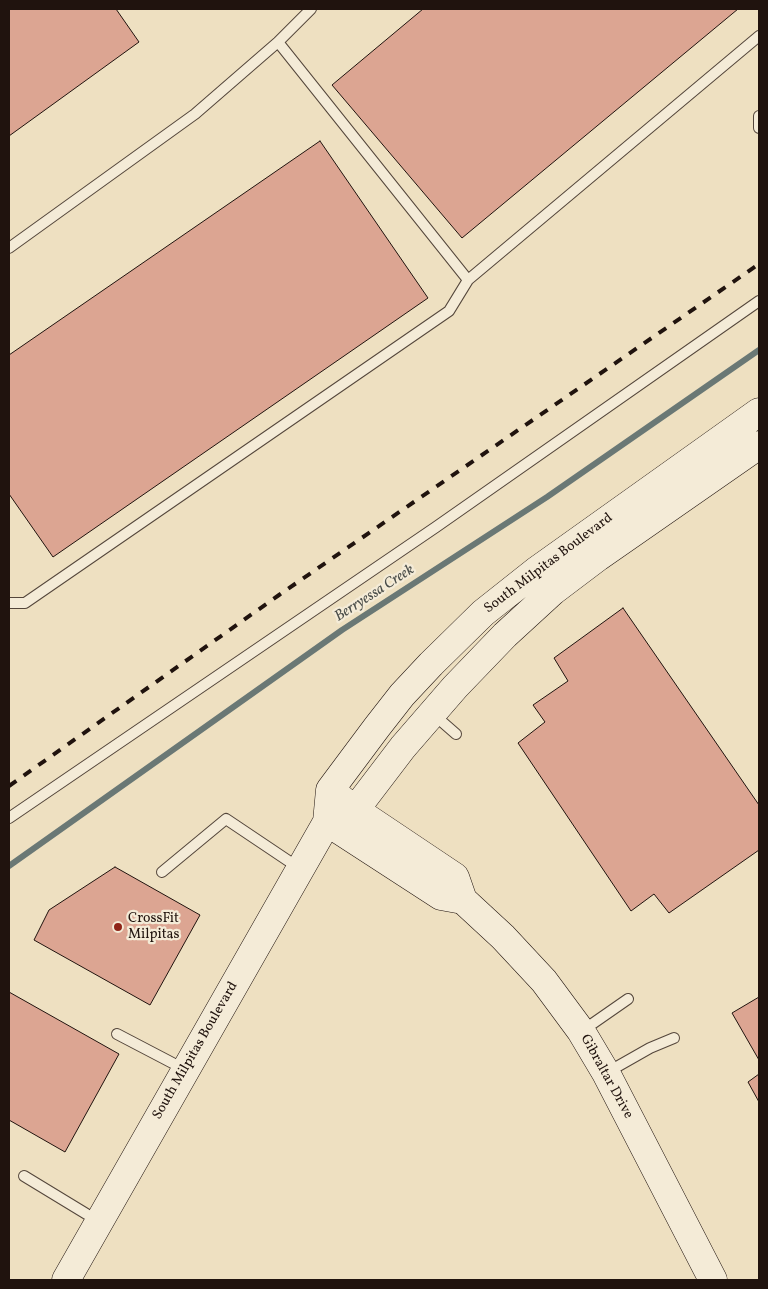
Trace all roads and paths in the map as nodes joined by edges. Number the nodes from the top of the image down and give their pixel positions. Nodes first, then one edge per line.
1 (311, 9) edge
2 (759, 36) edge
3 (278, 42) junction
4 (759, 116) edge
5 (759, 128) edge
6 (9, 248) edge
7 (468, 280) junction
8 (759, 301) edge
9 (759, 412) edge
10 (759, 445) edge
11 (9, 603) edge
12 (432, 713) junction
13 (456, 734) dead end
14 (330, 790) junction
15 (355, 810) junction
16 (9, 818) edge
17 (327, 822) junction
18 (299, 868) junction
19 (162, 872) dead end
20 (463, 900) junction
21 (628, 999) dead end
22 (581, 1031) junction
23 (117, 1034) dead end
24 (674, 1038) dead end
25 (185, 1070) junction
26 (606, 1073) junction
27 (24, 1176) dead end
28 (99, 1222) junction
29 (66, 1280) edge
30 (713, 1280) edge

1 - 3 lane
2 - 7 lane
3 - 6 lane
3 - 7 lane
4 - 5 lane
7 - 11 lane
8 - 16 lane
9 - 14 main road, South Milpitas Boulevard
10 - 12 main road, South Milpitas Boulevard
12 - 13 lane
12 - 15 main road, South Milpitas Boulevard
14 - 15 main road, Gibraltar Drive
14 - 17 main road, South Milpitas Boulevard
15 - 17 main road, South Milpitas Boulevard
15 - 20 main road, Gibraltar Drive
17 - 18 main road, South Milpitas Boulevard
17 - 20 main road
18 - 19 lane
18 - 25 main road, South Milpitas Boulevard
20 - 22 main road, Gibraltar Drive
21 - 22 lane
22 - 26 main road, Gibraltar Drive
23 - 25 lane
24 - 26 lane
25 - 28 main road, South Milpitas Boulevard
26 - 30 main road, Gibraltar Drive
27 - 28 lane
28 - 29 main road, South Milpitas Boulevard

